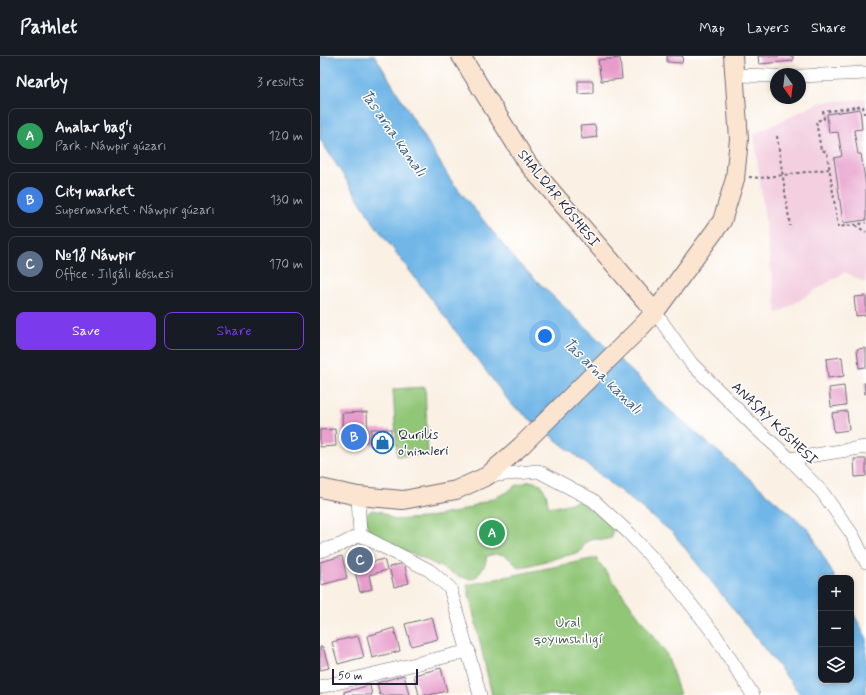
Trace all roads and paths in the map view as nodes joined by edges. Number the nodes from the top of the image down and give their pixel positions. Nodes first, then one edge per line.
1 (461, 56) edge
2 (733, 56) edge
3 (866, 72) edge
4 (734, 76) junction
5 (770, 76) edge
6 (806, 76) edge
7 (866, 113) edge
8 (777, 136) dead end
9 (830, 169) junction
10 (782, 175) junction
11 (760, 178) dead end
12 (866, 223) edge
13 (855, 225) junction
14 (790, 226) dead end
15 (866, 232) edge
16 (655, 312) junction
17 (866, 447) edge
18 (790, 458) junction
19 (487, 476) junction
20 (320, 488) edge
21 (358, 496) junction
22 (360, 535) junction
23 (320, 551) edge
24 (866, 562) edge
25 (469, 651) junction
26 (320, 687) edge
27 (480, 695) edge
28 (753, 695) edge

1 - 16 street, SHALQAR KÓSHESI
2 - 4 street
3 - 6 street
4 - 5 street
4 - 16 street
7 - 9 path
8 - 10 path
9 - 10 path
9 - 13 path
10 - 11 path
10 - 14 path
12 - 13 path
13 - 15 path
16 - 18 street, ANASAY KÓSHESI
16 - 19 street
17 - 18 street
18 - 24 street, ANASAY KÓSHESI
19 - 21 street
19 - 28 street
20 - 21 street
21 - 22 street
22 - 23 street
22 - 25 street
25 - 26 street
25 - 27 street

